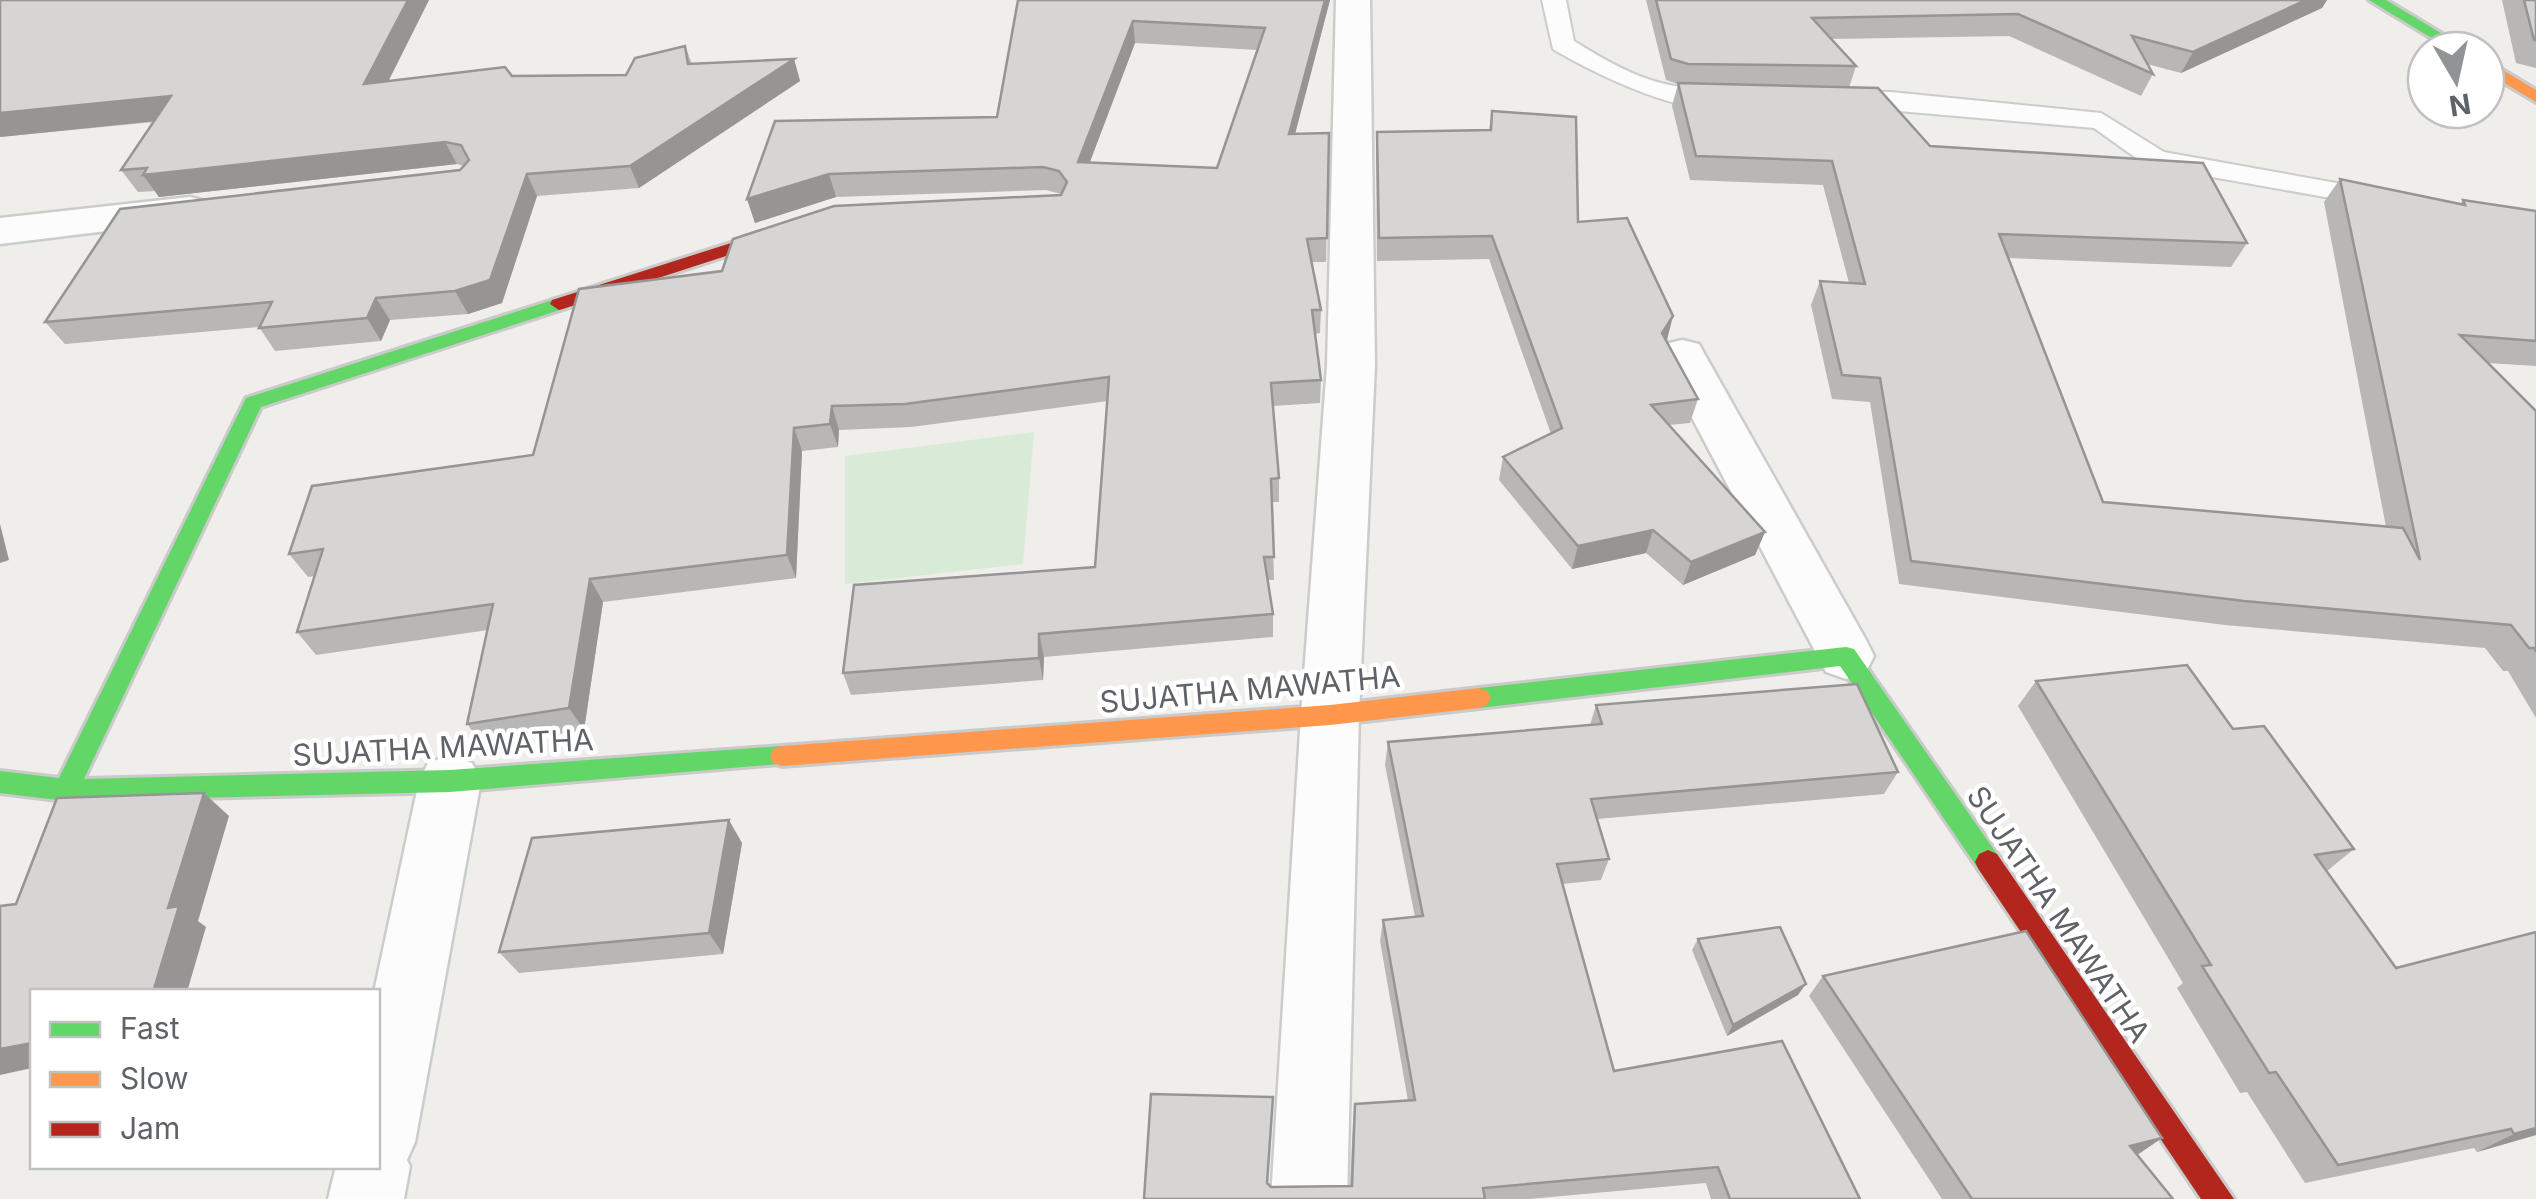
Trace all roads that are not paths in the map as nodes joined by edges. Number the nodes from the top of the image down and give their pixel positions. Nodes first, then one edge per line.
1 (1352, 0) edge
2 (1554, 0) edge
3 (2376, 0) edge
4 (2428, 30) edge
5 (2506, 79) edge
6 (1756, 98) edge
7 (2536, 98) edge
8 (1814, 99) edge
9 (2403, 203) edge
10 (238, 204) edge
11 (817, 220) edge
12 (0, 231) edge
13 (1682, 355) dead end
14 (1846, 656) junction
15 (1330, 715) junction
16 (0, 782) edge
17 (450, 782) junction
18 (66, 790) junction
19 (380, 1132) edge
20 (372, 1169) edge
21 (366, 1199) edge
22 (1309, 1199) edge
23 (2218, 1199) edge

1 - 15 street
2 - 6 lane
3 - 4 street
5 - 7 street
8 - 9 lane
10 - 12 street
11 - 18 street
13 - 14 street
14 - 15 street, SUJATHA MAWATHA
14 - 23 street, SUJATHA MAWATHA
15 - 17 street, SUJATHA MAWATHA
15 - 22 street
16 - 18 street, SUJATHA MAWATHA
17 - 18 street, SUJATHA MAWATHA
17 - 19 street
20 - 21 street

